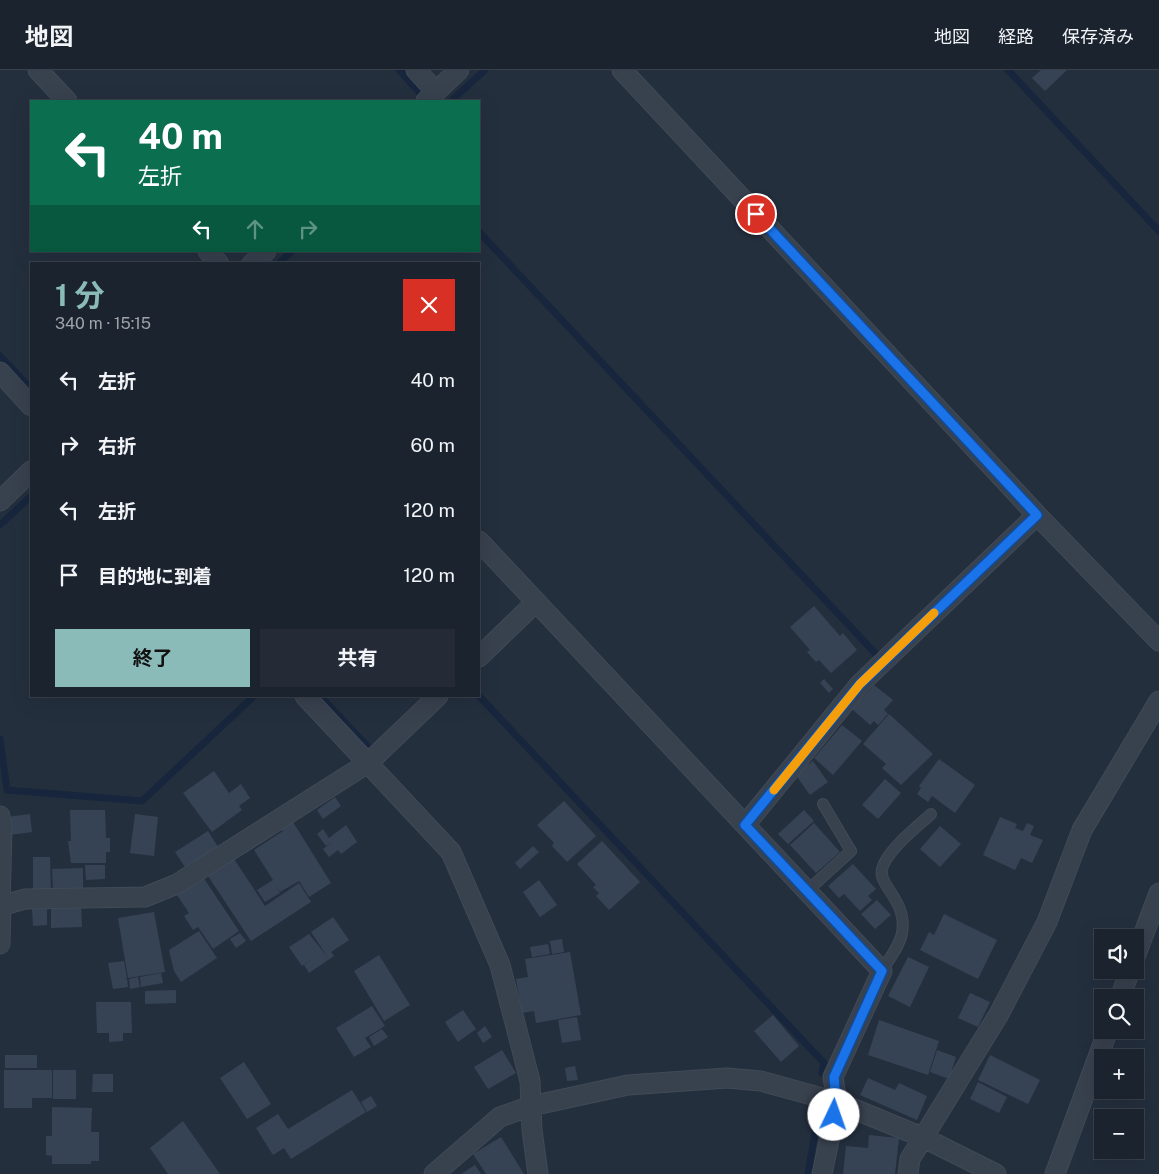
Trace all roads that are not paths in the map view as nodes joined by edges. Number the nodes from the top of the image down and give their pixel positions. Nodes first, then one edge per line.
1 (38, 70) edge
2 (416, 70) edge
3 (459, 70) edge
4 (622, 70) edge
5 (431, 96) edge
6 (66, 100) edge
7 (209, 252) edge
8 (265, 252) edge
9 (217, 262) edge
10 (254, 262) edge
11 (0, 372) edge
12 (30, 405) edge
13 (30, 472) edge
14 (0, 501) edge
15 (1037, 515) junction
16 (480, 542) edge
17 (536, 602) junction
18 (1159, 641) edge
19 (480, 656) edge
20 (306, 697) edge
21 (437, 697) edge
22 (1159, 701) edge
23 (368, 763) junction
24 (823, 804) dead end
25 (931, 814) dead end
26 (0, 816) edge
27 (745, 825) junction
28 (807, 891) junction
29 (1159, 893) edge
30 (1, 906) edge
31 (1144, 933) edge
32 (0, 944) edge
33 (882, 971) junction
34 (1105, 1039) edge
35 (836, 1102) junction
36 (531, 1106) junction
37 (922, 1137) junction
38 (434, 1174) edge
39 (538, 1174) edge
40 (822, 1174) edge
41 (908, 1174) edge
42 (996, 1174) edge
43 (1055, 1174) edge

1 - 6 street
2 - 5 street
3 - 5 street
4 - 15 street
7 - 9 street
8 - 10 street
11 - 12 street
13 - 14 street
15 - 18 street
15 - 27 street
16 - 17 street
17 - 19 street
17 - 27 street
20 - 23 street
21 - 23 street
22 - 37 street
23 - 30 street
23 - 36 street
24 - 28 lane
25 - 33 lane
26 - 30 street
27 - 28 street
28 - 33 street
29 - 31 street
30 - 32 street
33 - 35 street
34 - 43 street
35 - 36 street
35 - 37 street
35 - 40 street
36 - 38 street
36 - 39 street
37 - 41 street
37 - 42 street

